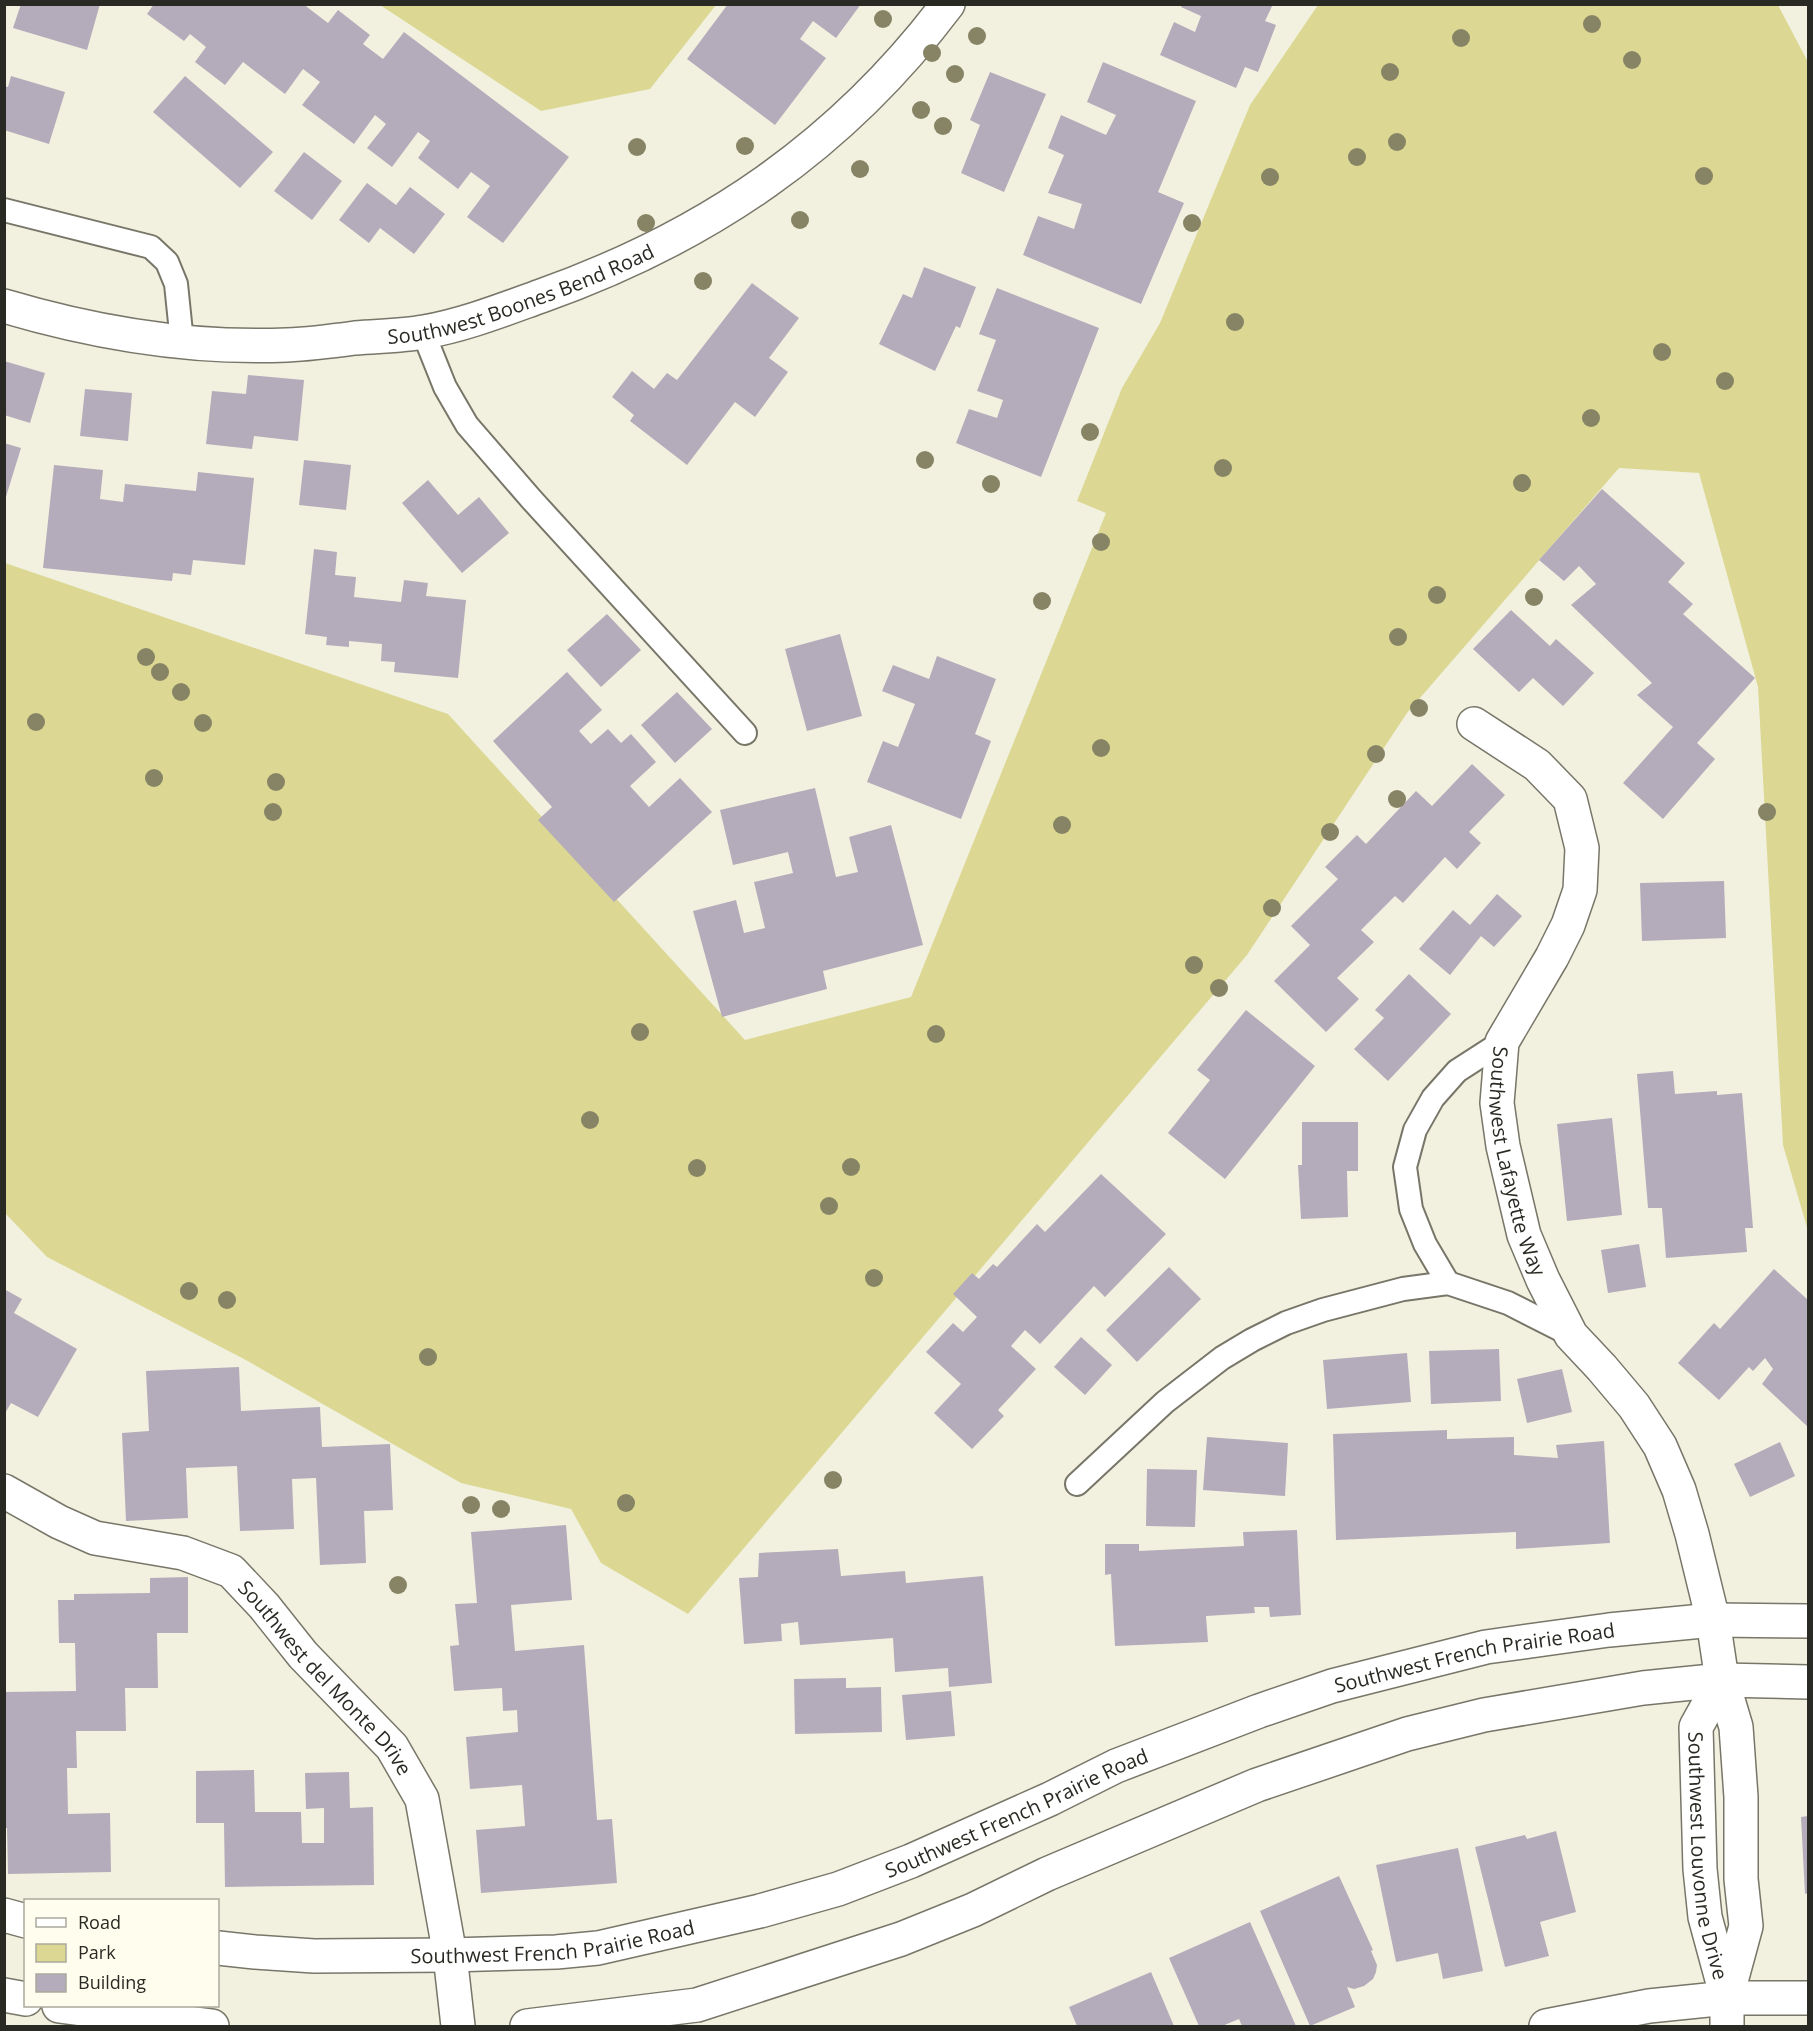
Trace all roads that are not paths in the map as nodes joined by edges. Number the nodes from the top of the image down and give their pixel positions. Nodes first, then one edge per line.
1 (948, 4) edge
2 (4, 210) edge
3 (4, 306) edge
4 (423, 332) junction
5 (182, 342) junction
6 (1474, 724) dead end
7 (745, 733) dead end
8 (1502, 1042) junction
9 (1448, 1283) junction
10 (1571, 1335) junction
11 (1077, 1484) dead end
12 (4, 1491) edge
13 (1713, 1620) junction
14 (1809, 1621) edge
15 (1722, 1680) junction
16 (1809, 1682) edge
17 (4, 1915) edge
18 (24, 1920) edge
19 (219, 1948) edge
20 (450, 1955) junction
21 (4, 1995) edge
22 (1809, 1998) edge
23 (24, 1999) edge
24 (67, 2007) edge
25 (1727, 2012) edge
26 (212, 2026) edge
27 (458, 2026) edge
28 (527, 2026) edge
29 (1546, 2026) edge

1 - 4 street, Southwest Boones Bend Road
2 - 5 lane
3 - 5 street, Southwest Boones Bend Road
4 - 5 street, Southwest Boones Bend Road
4 - 7 lane
6 - 8 street, Southwest Lafayette Way
8 - 9 lane
8 - 10 street, Southwest Lafayette Way
9 - 10 lane
9 - 11 lane
10 - 13 street, Southwest Lafayette Way
12 - 20 street, Southwest del Monte Drive
13 - 14 street, Southwest French Prairie Road
13 - 15 street, Southwest Louvonne Drive
13 - 20 street, Southwest French Prairie Road
15 - 16 street
15 - 25 street, Southwest Louvonne Drive
15 - 28 street
17 - 18 street
19 - 20 street, Southwest French Prairie Road
20 - 27 street, Southwest del Monte Drive
21 - 23 street
22 - 25 street
24 - 26 street
25 - 29 street

